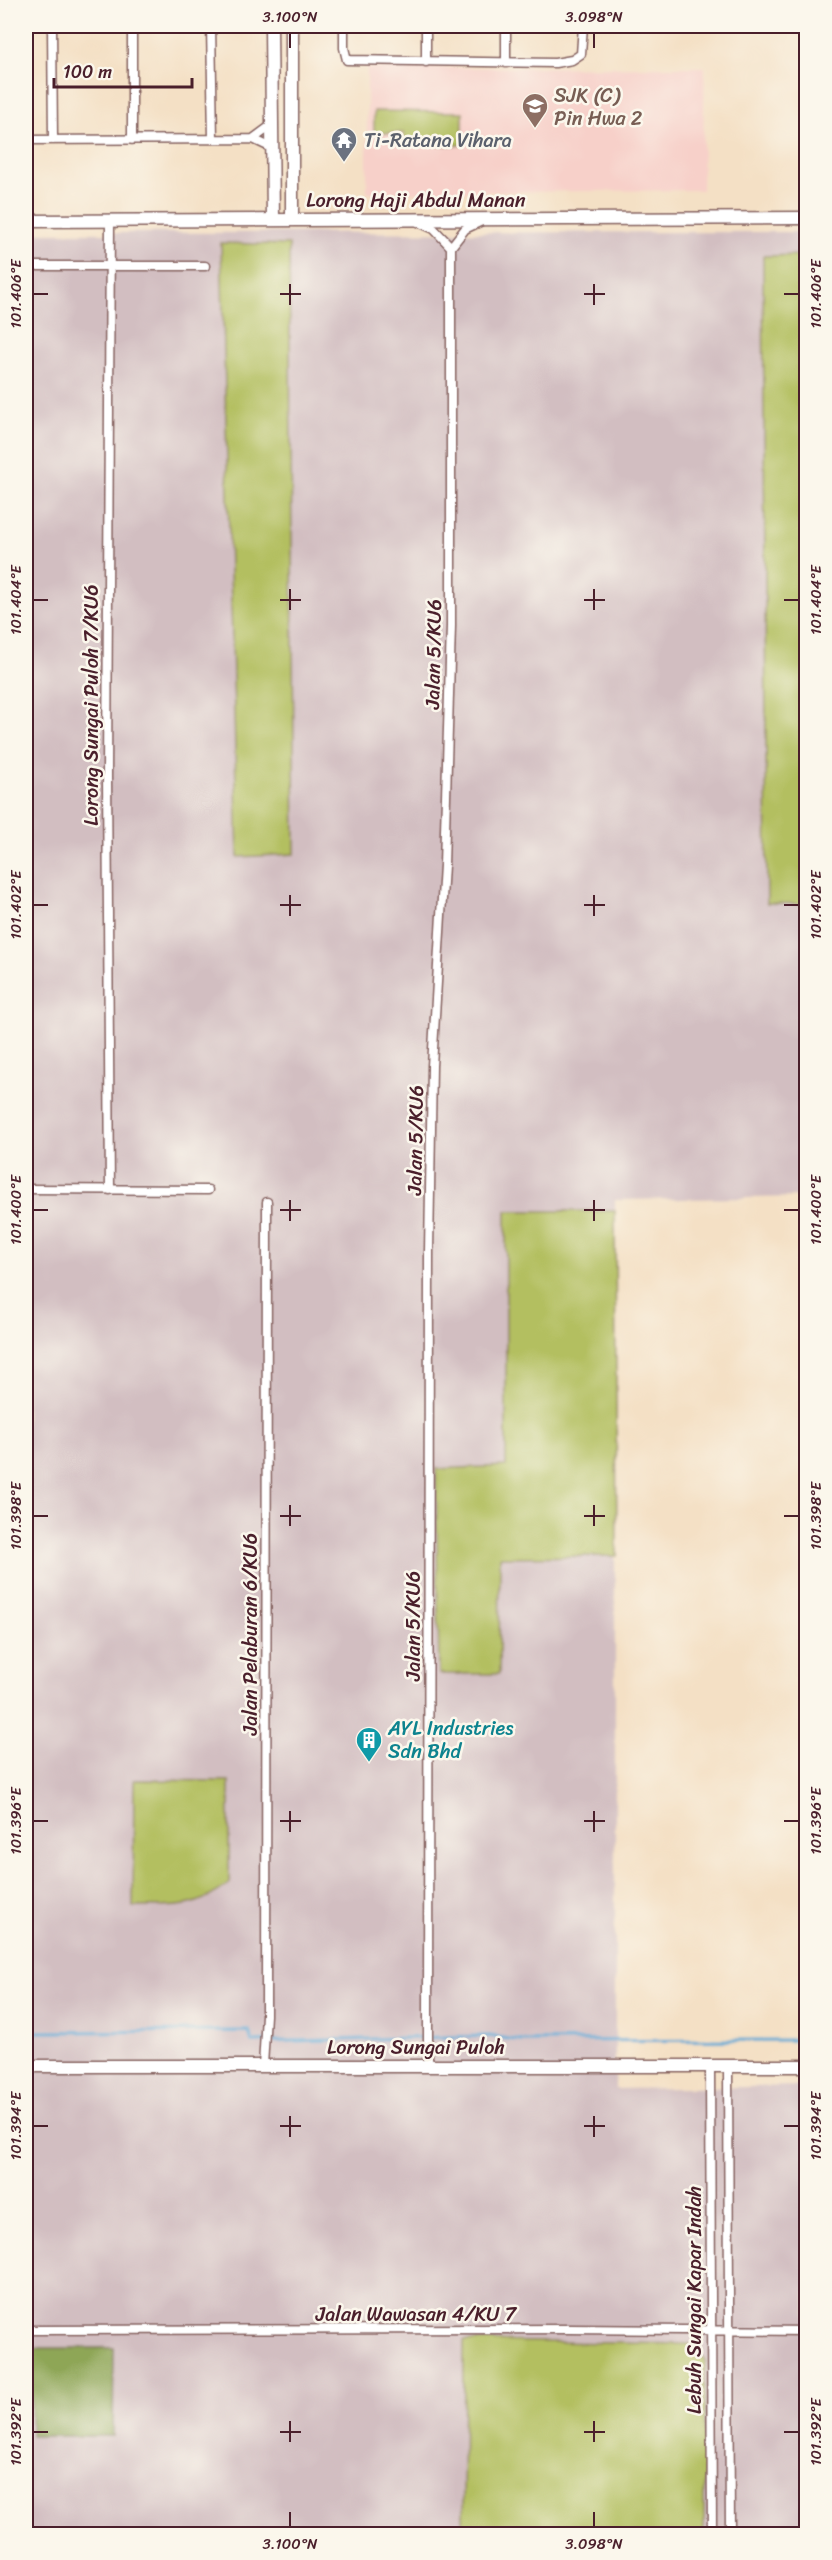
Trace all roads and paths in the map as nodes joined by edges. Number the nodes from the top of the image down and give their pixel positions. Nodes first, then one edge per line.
1 (52, 26) edge
2 (132, 26) edge
3 (211, 26) edge
4 (271, 26) edge
5 (292, 26) edge
6 (344, 26) edge
7 (426, 26) edge
8 (506, 26) edge
9 (583, 26) edge
10 (426, 62) junction
11 (506, 63) junction
12 (272, 125) junction
13 (253, 139) junction
14 (26, 140) edge
15 (53, 140) junction
16 (132, 140) junction
17 (213, 140) junction
18 (272, 148) junction
19 (807, 218) edge
20 (407, 219) junction
21 (488, 219) junction
22 (273, 220) junction
23 (292, 220) junction
24 (26, 221) edge
25 (110, 221) junction
26 (451, 246) junction
27 (26, 266) edge
28 (110, 266) junction
29 (205, 266) dead end
30 (26, 1189) edge
31 (110, 1190) junction
32 (208, 1190) dead end
33 (267, 1202) dead end
34 (429, 2063) junction
35 (26, 2066) edge
36 (263, 2066) junction
37 (710, 2066) junction
38 (728, 2066) junction
39 (807, 2066) edge
40 (26, 2330) edge
41 (711, 2331) junction
42 (730, 2331) junction
43 (807, 2331) edge
44 (712, 2535) edge
45 (730, 2535) edge

1 - 15 street
2 - 16 street
3 - 17 street
4 - 12 street
5 - 23 street
6 - 10 street
7 - 10 street
8 - 11 street
9 - 11 street
10 - 11 street
12 - 13 street
12 - 18 street
13 - 17 street
13 - 18 street
14 - 15 street
15 - 16 street
16 - 17 street
18 - 22 street
19 - 21 street, Lorong Haji Abdul Manan
20 - 21 street, Lorong Haji Abdul Manan
20 - 23 street, Lorong Haji Abdul Manan
20 - 26 street
21 - 26 street
22 - 23 street, Lorong Haji Abdul Manan
22 - 25 street, Lorong Haji Abdul Manan
24 - 25 street, Lorong Haji Abdul Manan
25 - 28 street, Lorong Sungai Puloh 7/KU6
26 - 34 street, Jalan 5/KU6
27 - 28 street
28 - 29 street
28 - 31 street, Lorong Sungai Puloh 7/KU6
30 - 31 street
31 - 32 street
33 - 36 street, Jalan Pelaburan 6/KU6
34 - 36 street, Lorong Sungai Puloh
34 - 37 street, Lorong Sungai Puloh
35 - 36 street, Lorong Sungai Puloh
37 - 38 street, Lorong Sungai Puloh
37 - 41 street, Lebuh Sungai Kapar Indah
38 - 39 street, Lorong Sungai Puloh
38 - 42 street, Lebuh Sungai Kapar Indah
40 - 41 street, Jalan Wawasan 4/KU 7
41 - 42 street, Jalan Wawasan 4/KU 7
41 - 44 street, Lebuh Sungai Kapar Indah
42 - 43 street, Jalan Wawasan 4/KU 7
42 - 45 street, Lebuh Sungai Kapar Indah

